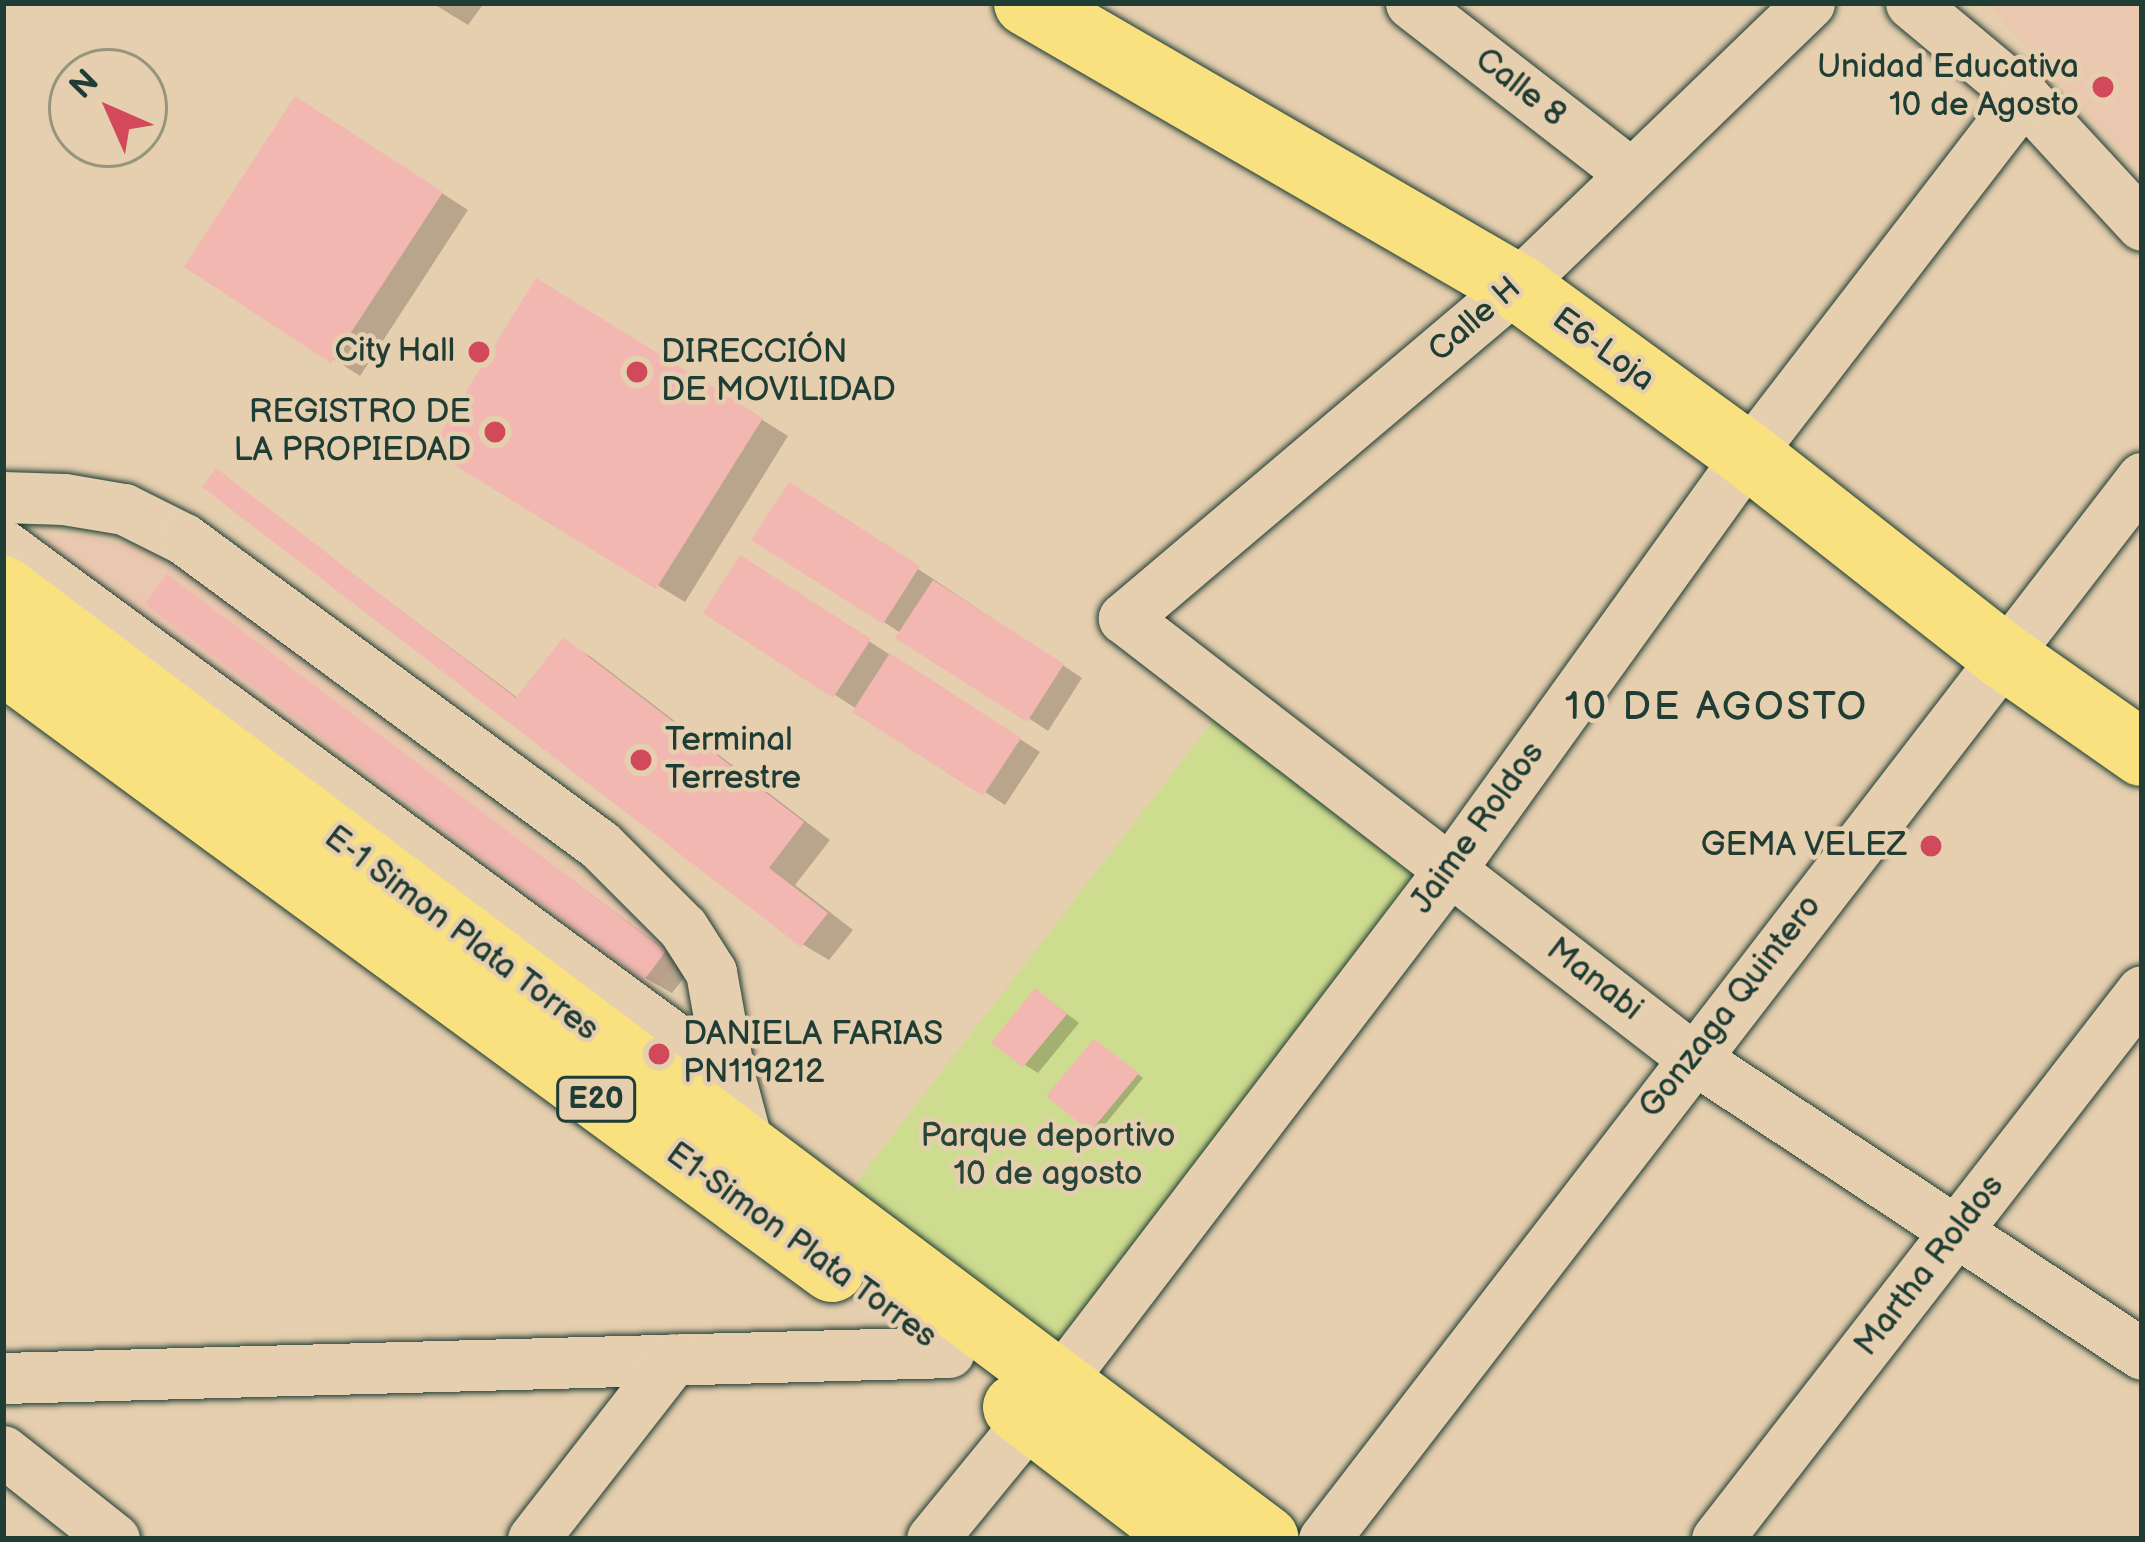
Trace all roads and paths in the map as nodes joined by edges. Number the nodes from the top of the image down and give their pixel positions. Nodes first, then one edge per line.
1 (1027, 3) edge
2 (1411, 3) edge
3 (1809, 3) edge
4 (1911, 3) edge
5 (2024, 97) junction
6 (1630, 173) junction
7 (2142, 225) edge
8 (1516, 286) junction
9 (1748, 455) junction
10 (2142, 478) edge
11 (3, 497) edge
12 (3, 544) edge
13 (3, 589) edge
14 (1124, 618) joint
15 (2002, 655) junction
16 (3, 661) edge
17 (2142, 753) edge
18 (1451, 868) junction
19 (2142, 991) edge
20 (1692, 1057) junction
21 (730, 1079) junction
22 (750, 1181) junction
23 (1955, 1235) junction
24 (949, 1352) junction
25 (2142, 1354) edge
26 (673, 1359) junction
27 (3, 1378) edge
28 (1045, 1400) junction
29 (3, 1451) edge
30 (113, 1539) edge
31 (533, 1539) edge
32 (932, 1539) edge
33 (1188, 1539) edge
34 (1266, 1539) edge
35 (1324, 1539) edge
36 (1717, 1539) edge

1 - 8 main road, E6-Loja
2 - 6 street, Calle 8
3 - 6 street, Calle H
4 - 5 street
5 - 7 street
5 - 9 street, Jaime Roldos
6 - 8 street, Calle H
8 - 9 main road, E6-Loja
8 - 14 street, Calle H
9 - 15 main road, E6-Loja
9 - 18 street, Jaime Roldos
10 - 15 street, Gonzaga Quintero
11 - 21 street
12 - 21 street
13 - 22 main road, E-1 Simon Plata Torres / E20
14 - 18 street, Manabi
15 - 17 main road, E6-Loja
15 - 20 street, Gonzaga Quintero
16 - 22 main road, E1-Simon Plata Torres / E20
18 - 20 street, Manabi
18 - 28 street, Jaime Roldos
19 - 23 street, Martha Roldos
20 - 23 street, Manabi
20 - 35 street, Gonzaga Quintero
21 - 22 street
22 - 24 main road, E1-Simon Plata Torres / E20
22 - 28 main road, E-1 Simon Plata Torres / E20
23 - 25 street, Manabi
23 - 36 street, Martha Roldos
24 - 26 street
24 - 28 main road, E1-Simon Plata Torres / E20
26 - 27 street
26 - 31 street
28 - 32 street, Jaime Roldos
28 - 33 main road, E1-Simon Plata Torres / E20
28 - 34 main road, E-1 Simon Plata Torres / E20
29 - 30 street

